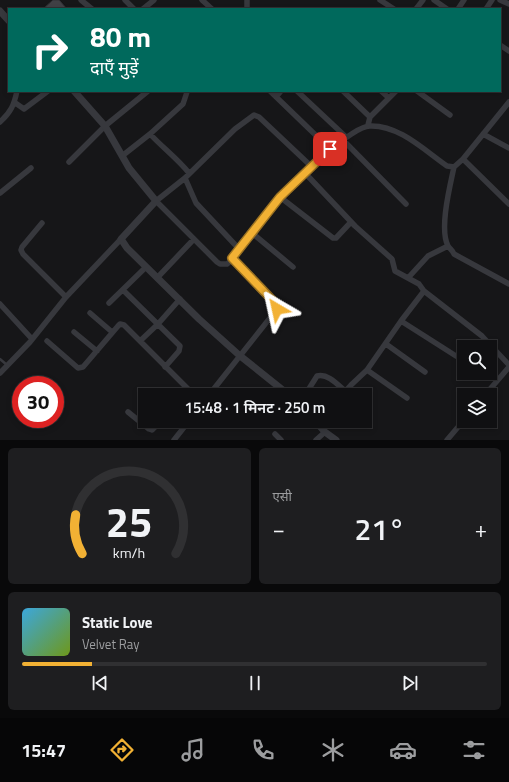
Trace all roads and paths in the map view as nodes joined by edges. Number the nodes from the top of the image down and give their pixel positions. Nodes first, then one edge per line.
1 (81, 0) edge
2 (125, 0) edge
3 (154, 0) edge
4 (202, 0) edge
5 (380, 0) edge
6 (423, 0) edge
7 (434, 0) edge
8 (500, 0) edge
9 (509, 4) edge
10 (91, 8) edge
11 (133, 8) edge
12 (144, 8) edge
13 (211, 8) edge
14 (392, 8) edge
15 (417, 8) edge
16 (446, 8) edge
17 (0, 11) edge
18 (8, 20) edge
19 (17, 92) edge
20 (47, 92) edge
21 (75, 92) edge
22 (147, 92) edge
23 (187, 92) edge
24 (271, 92) edge
25 (279, 92) edge
26 (298, 92) edge
27 (344, 92) edge
28 (382, 92) edge
29 (395, 92) edge
30 (418, 92) edge
31 (276, 96) junction
32 (389, 98) junction
33 (14, 102) junction
34 (509, 102) edge
35 (450, 115) dead end
36 (370, 117) junction
37 (0, 122) edge
38 (368, 125) junction
39 (105, 126) junction
40 (150, 134) junction
41 (484, 134) junction
42 (344, 138) junction
43 (509, 148) edge
44 (330, 149) junction
45 (122, 156) junction
46 (463, 159) junction
47 (69, 162) dead end
48 (312, 167) junction
49 (454, 167) junction
50 (31, 168) dead end
51 (305, 173) junction
52 (187, 176) junction
53 (0, 192) edge
54 (280, 197) junction
55 (156, 201) junction
56 (406, 204) dead end
57 (509, 204) edge
58 (351, 222) junction
59 (42, 223) dead end
60 (252, 233) junction
61 (194, 239) junction
62 (121, 240) junction
63 (448, 246) junction
64 (240, 250) junction
65 (232, 258) junction
66 (146, 267) junction
67 (293, 267) dead end
68 (158, 278) junction
69 (408, 278) junction
70 (509, 284) edge
71 (123, 290) junction
72 (424, 291) junction
73 (66, 296) junction
74 (180, 299) junction
75 (109, 303) dead end
76 (0, 304) edge
77 (90, 313) dead end
78 (401, 321) junction
79 (158, 324) junction
80 (74, 332) dead end
81 (112, 332) junction
82 (32, 339) junction
83 (48, 341) dead end
84 (140, 341) junction
85 (386, 344) junction
86 (97, 351) junction
87 (239, 355) junction
88 (456, 356) dead end
89 (0, 359) edge
90 (7, 366) junction
91 (509, 366) edge
92 (165, 367) junction
93 (367, 370) junction
94 (425, 372) dead end
95 (0, 374) edge
96 (187, 388) edge
97 (214, 388) edge
98 (280, 388) edge
99 (310, 388) edge
100 (339, 388) edge
101 (349, 388) edge
102 (491, 388) edge
103 (407, 398) dead end
104 (128, 412) dead end
105 (138, 420) edge
106 (183, 428) edge
107 (323, 428) edge
108 (457, 428) edge
109 (325, 432) junction
110 (275, 434) dead end
111 (174, 440) edge
112 (281, 440) edge
113 (316, 440) edge
114 (336, 440) edge
115 (447, 440) edge

1 - 10 street
2 - 11 street
3 - 12 street
4 - 13 street
5 - 14 street
6 - 15 street
7 - 16 street
8 - 9 street
17 - 18 street
19 - 33 street
20 - 33 street
21 - 39 street
22 - 39 street
23 - 40 street
24 - 31 street
25 - 31 street
26 - 42 street
27 - 36 street
28 - 32 street
29 - 32 street
30 - 35 street
31 - 44 street
32 - 36 street
33 - 37 street
34 - 41 street
36 - 38 street
38 - 42 street
38 - 49 street
39 - 45 street
39 - 47 street
40 - 45 street
40 - 52 street
41 - 43 street
41 - 46 street
42 - 44 street
42 - 56 street
44 - 48 street
45 - 55 street
46 - 49 street
46 - 57 street
48 - 51 street
48 - 52 street
49 - 63 street
50 - 53 street
51 - 54 street
51 - 58 street
52 - 55 street
52 - 64 street
54 - 58 street
54 - 60 street
55 - 61 street
55 - 62 street
58 - 69 street
59 - 73 street
60 - 64 street
60 - 67 street
61 - 65 street
61 - 68 street
62 - 66 street
62 - 73 street
63 - 69 street
63 - 70 street
64 - 65 street
65 - 87 street
66 - 68 street
66 - 71 street
68 - 74 street
69 - 72 street
71 - 75 street
71 - 79 street
72 - 78 street
72 - 91 street
73 - 82 street
74 - 79 street
74 - 87 street
76 - 82 street
77 - 81 street
78 - 85 street
78 - 88 street
79 - 84 street
79 - 92 street
80 - 86 street
81 - 84 street
81 - 86 street
82 - 90 street
83 - 86 street
84 - 92 street
85 - 93 street
85 - 94 street
87 - 97 street
87 - 98 street
89 - 90 lane
90 - 95 street
91 - 102 street
92 - 96 street
93 - 101 street
93 - 103 street
99 - 100 street
104 - 105 street
106 - 111 street
107 - 109 street
108 - 115 street
109 - 113 street
109 - 114 street
110 - 112 street

